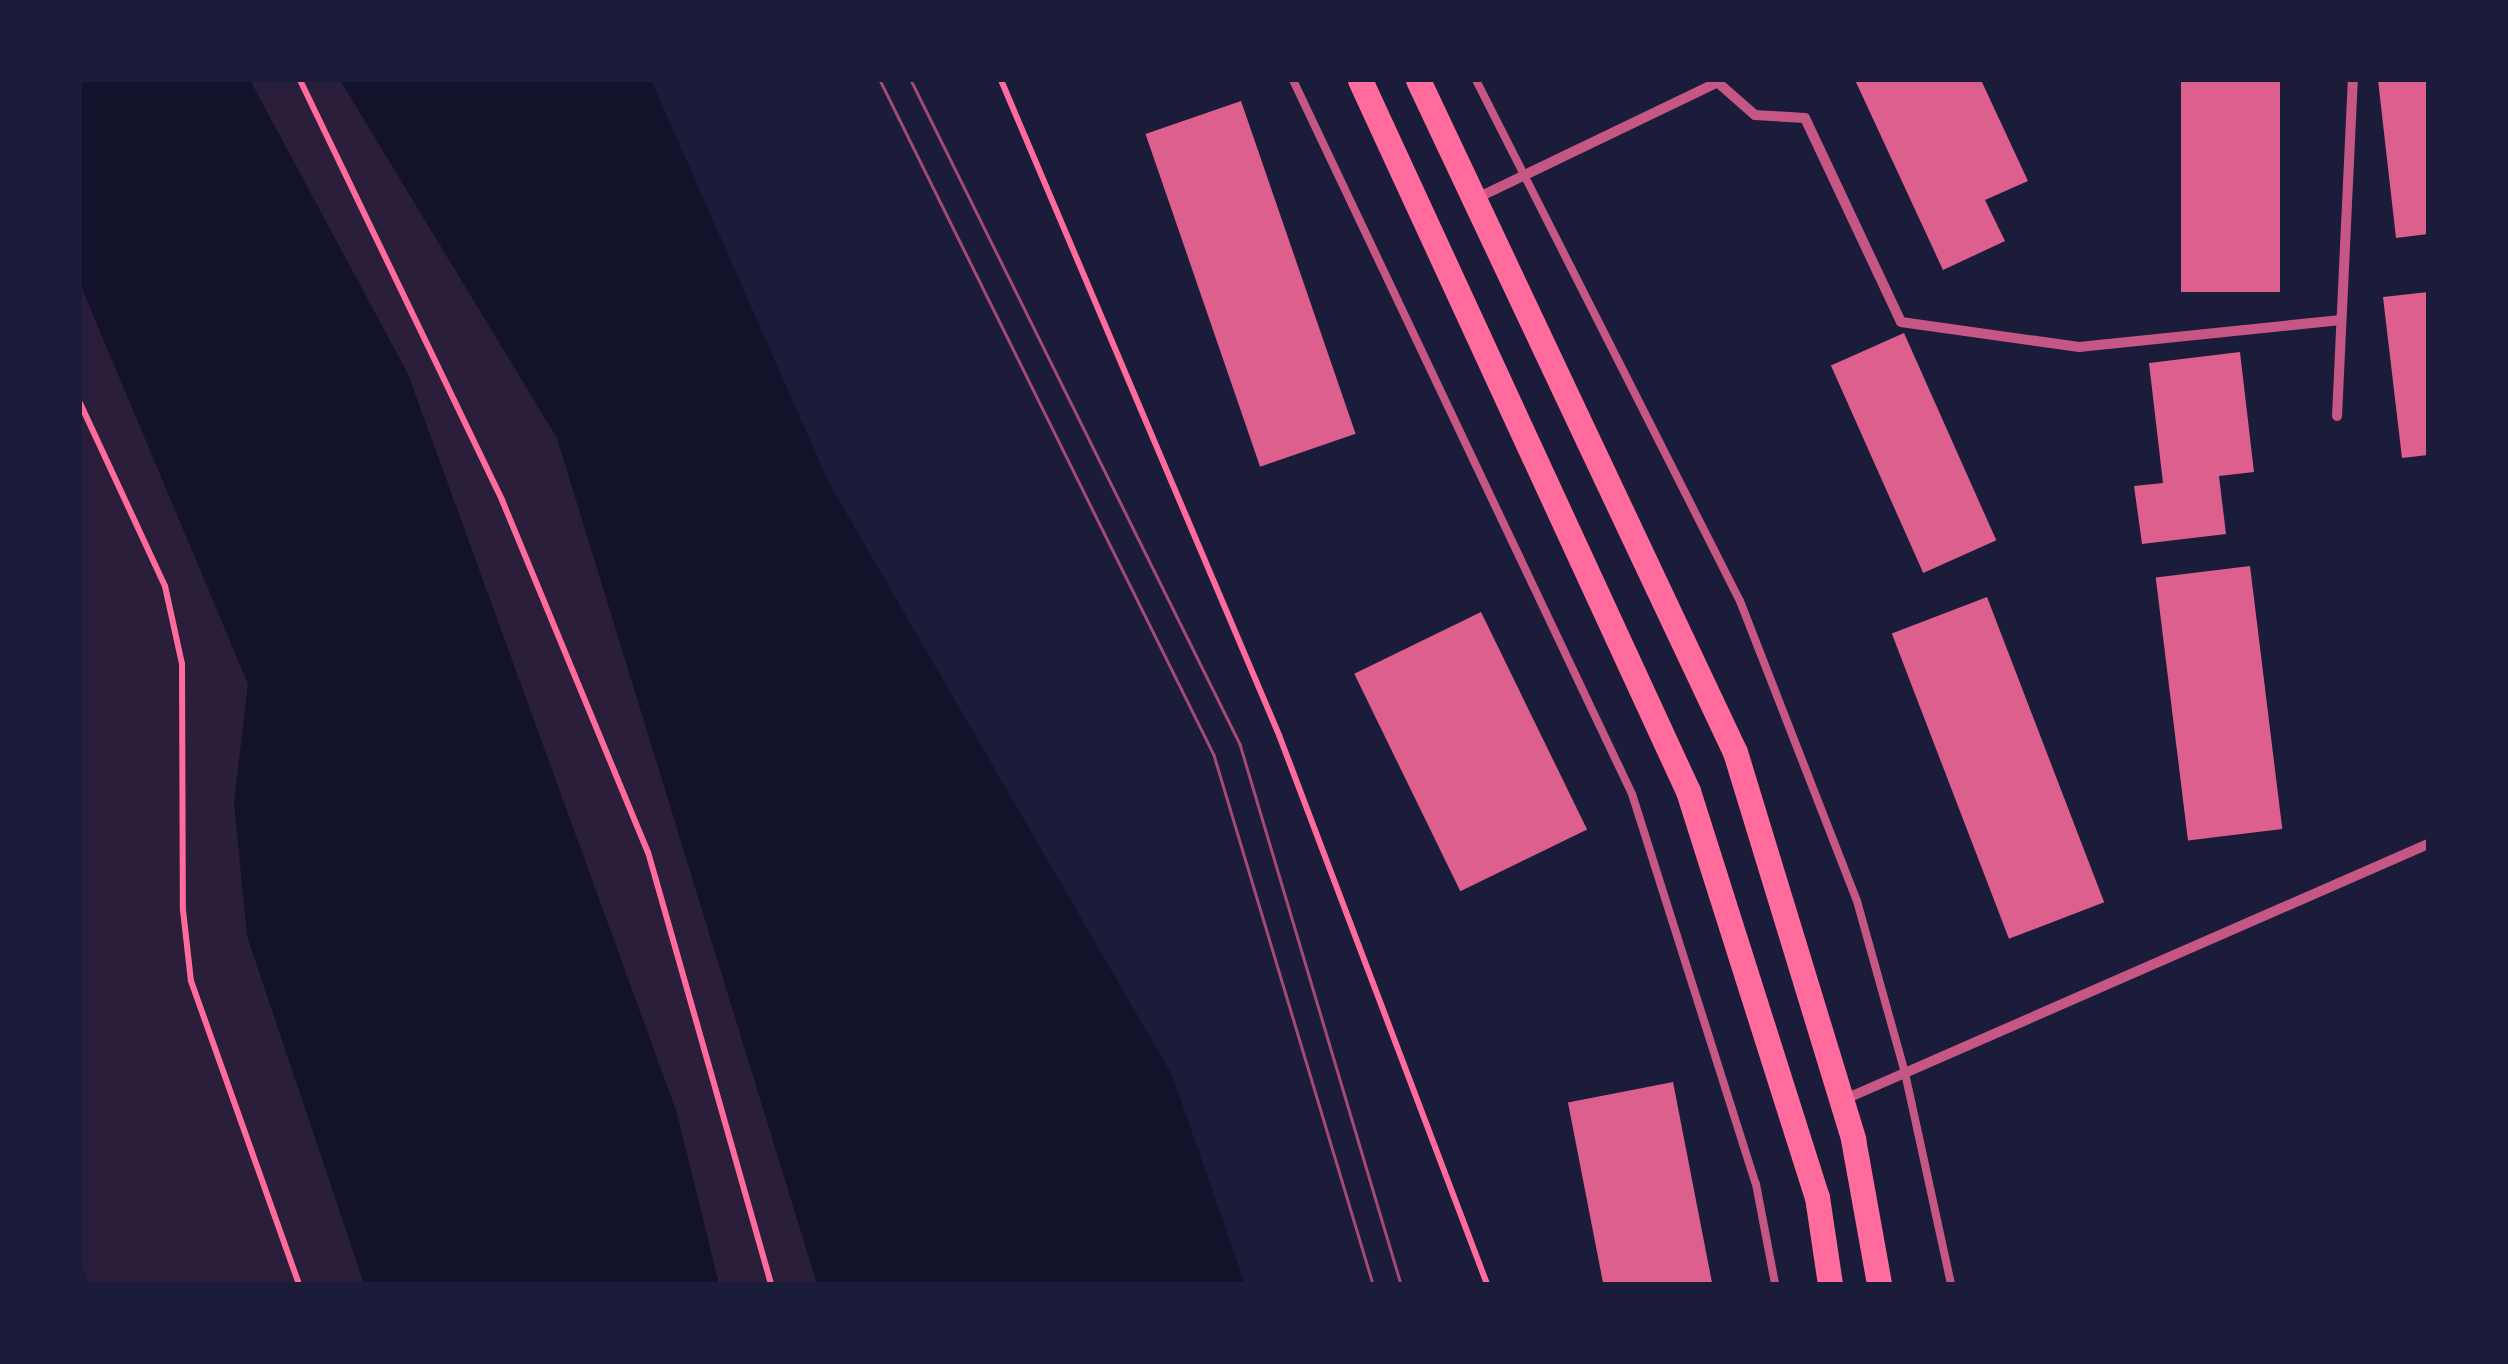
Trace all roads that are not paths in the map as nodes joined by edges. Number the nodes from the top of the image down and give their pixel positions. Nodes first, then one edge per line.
1 (1294, 80) edge
2 (1360, 80) edge
3 (1418, 80) edge
4 (1476, 80) edge
5 (2353, 80) edge
6 (1716, 82) edge
7 (1524, 175) junction
8 (1474, 200) junction
9 (2340, 320) junction
10 (2337, 416) dead end
11 (2428, 844) edge
12 (1904, 1073) junction
13 (1842, 1100) junction
14 (1776, 1284) edge
15 (1830, 1284) edge
16 (1878, 1284) edge
17 (1951, 1284) edge

1 - 14 lane
2 - 15 main road
3 - 8 main road
4 - 7 lane
5 - 9 street
6 - 7 street
6 - 9 street
7 - 8 street
7 - 12 lane
8 - 13 main road
9 - 10 street
11 - 12 street
12 - 13 street
12 - 17 lane
13 - 16 main road

